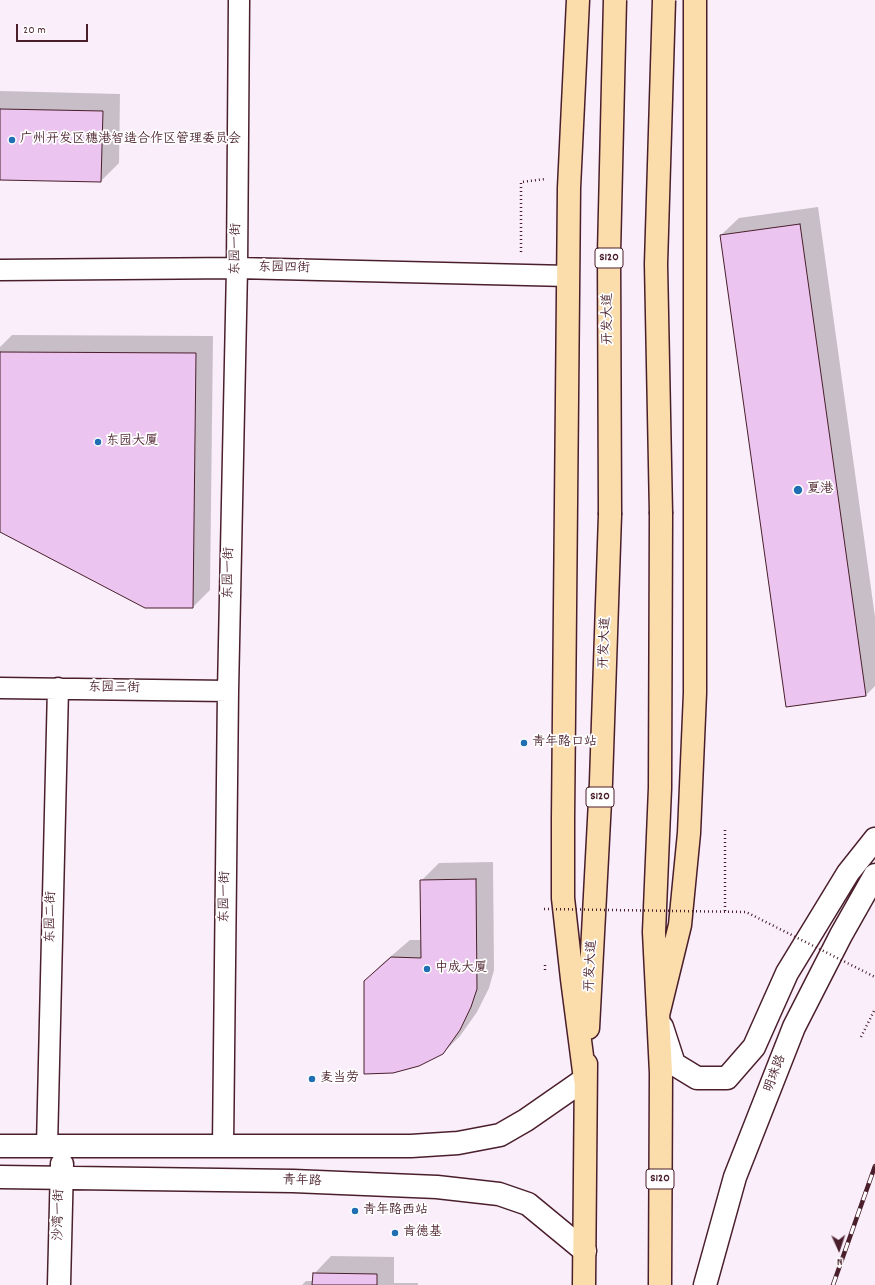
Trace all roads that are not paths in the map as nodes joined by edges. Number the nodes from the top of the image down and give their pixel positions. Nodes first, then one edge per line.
1 (239, 0) edge
2 (578, 0) edge
3 (615, 0) edge
4 (664, 0) edge
5 (695, 0) edge
6 (237, 268) junction
7 (0, 270) edge
8 (568, 276) junction
9 (0, 688) edge
10 (58, 688) junction
11 (228, 691) junction
12 (875, 839) edge
13 (875, 875) edge
14 (658, 1015) junction
15 (585, 1079) junction
16 (0, 1146) edge
17 (55, 1146) junction
18 (223, 1146) junction
19 (0, 1177) edge
20 (61, 1178) junction
21 (585, 1251) junction
22 (59, 1285) edge
23 (584, 1285) edge
24 (660, 1285) edge
25 (705, 1285) edge

1 - 6 street, 东园一街
2 - 8 main road
3 - 15 main road, 开发大道 / S120, bridge
4 - 14 main road, S120, bridge
5 - 14 main road
6 - 7 street, 东园四街
6 - 8 street, 东园四街
6 - 11 street, 东园一街
8 - 15 main road
9 - 10 street, 东园三街
10 - 11 street, 东园三街
10 - 17 street, 东园二街
11 - 18 street, 东园一街
12 - 14 main road
13 - 25 main road, 明珠路
14 - 24 main road, S120
15 - 18 main road
15 - 21 main road, 开发大道 / S120
16 - 17 main road
17 - 18 main road
17 - 20 main road, 沙湾一街
19 - 20 main road, 青年路
20 - 21 main road, 青年路
20 - 22 main road, 沙湾一街
21 - 23 main road, 开发大道 / S120

